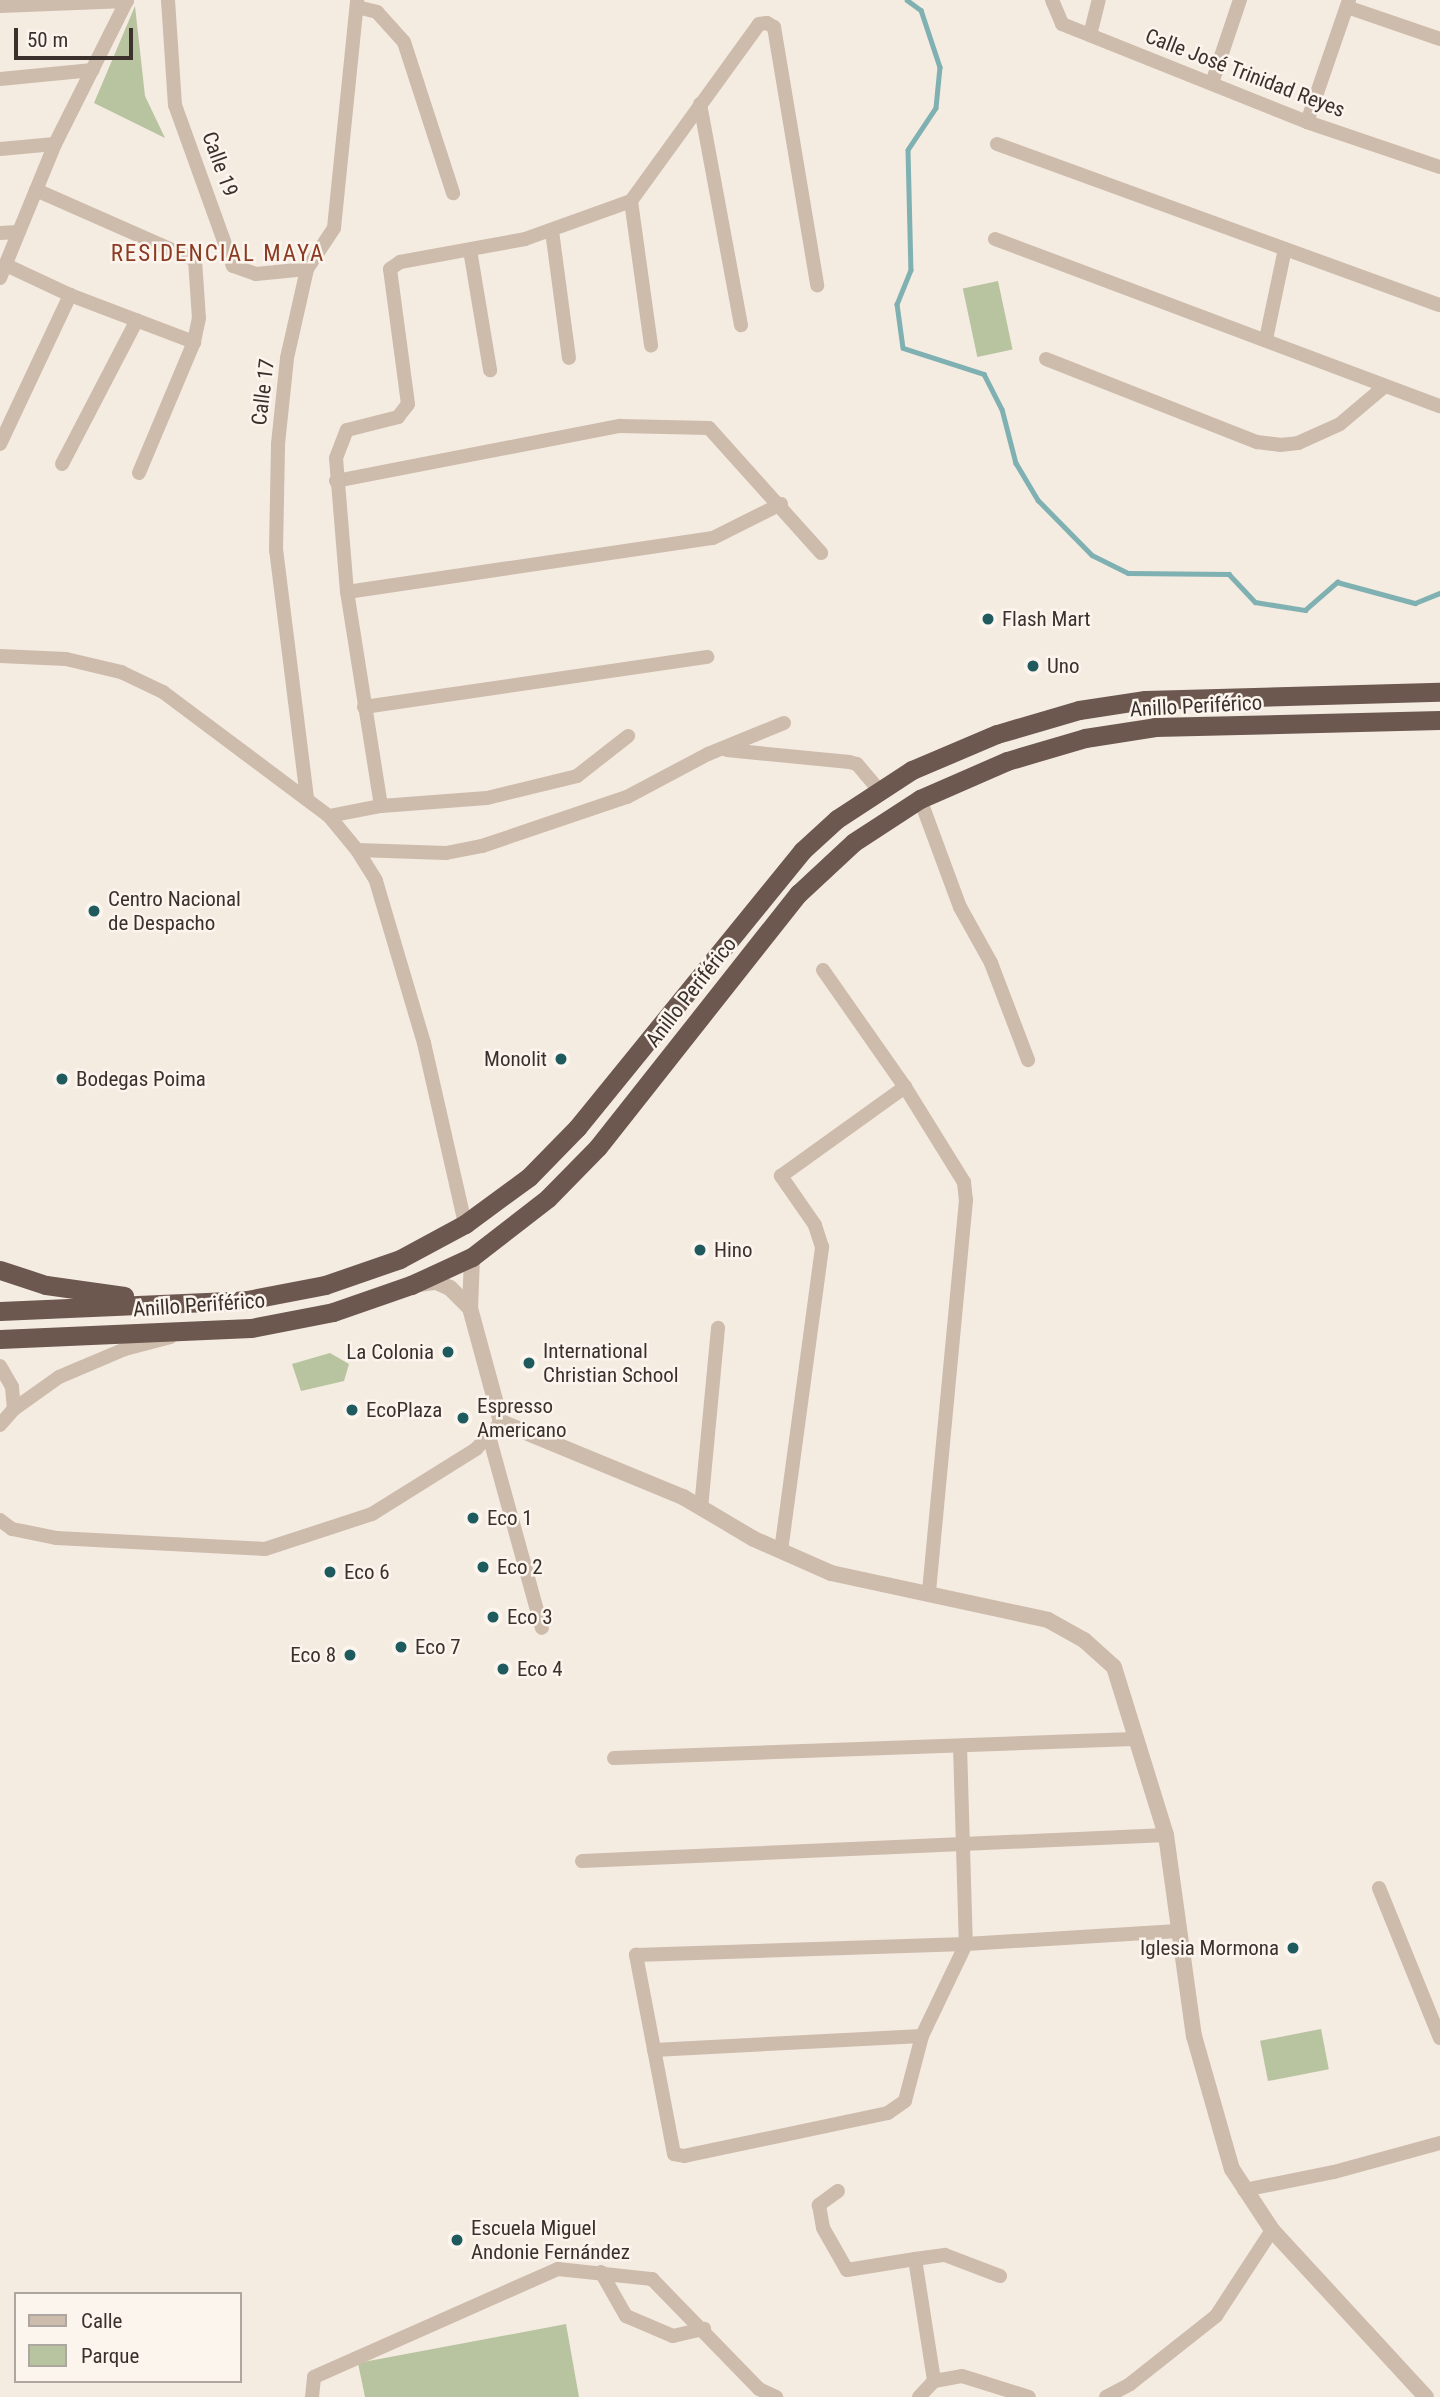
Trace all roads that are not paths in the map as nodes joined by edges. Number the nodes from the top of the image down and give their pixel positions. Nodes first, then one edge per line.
1 (168, 0) edge
2 (1052, 0) edge
3 (1099, 0) edge
4 (1240, 0) edge
5 (127, 1) edge
6 (1348, 3) edge
7 (357, 4) edge
8 (0, 6) edge
9 (1090, 35) junction
10 (1440, 39) edge
11 (93, 70) junction
12 (0, 79) edge
13 (1212, 83) junction
14 (699, 104) junction
15 (1307, 122) junction
16 (55, 144) junction
17 (997, 144) dead end
18 (0, 149) edge
19 (1440, 167) edge
20 (36, 190) junction
21 (453, 193) dead end
22 (631, 201) junction
23 (552, 231) junction
24 (18, 232) junction
25 (0, 233) edge
26 (995, 239) dead end
27 (1285, 248) junction
28 (470, 250) junction
29 (307, 270) junction
30 (3, 271) edge
31 (817, 285) dead end
32 (69, 295) junction
33 (1440, 305) edge
34 (137, 320) junction
35 (741, 325) dead end
36 (1266, 339) junction
37 (194, 342) junction
38 (651, 346) dead end
39 (569, 358) dead end
40 (1046, 359) dead end
41 (490, 370) dead end
42 (1385, 386) junction
43 (1440, 406) edge
44 (0, 444) edge
45 (62, 464) dead end
46 (139, 473) dead end
47 (337, 481) junction
48 (781, 504) junction
49 (821, 553) dead end
50 (347, 592) junction
51 (0, 656) edge
52 (707, 657) dead end
53 (1440, 692) edge
54 (365, 708) junction
55 (1440, 720) edge
56 (784, 723) dead end
57 (628, 736) dead end
58 (723, 750) junction
59 (880, 791) junction
60 (307, 798) junction
61 (920, 799) junction
62 (381, 806) junction
63 (329, 816) junction
64 (357, 849) junction
65 (824, 970) dead end
66 (1028, 1060) dead end
67 (905, 1087) junction
68 (465, 1224) junction
69 (472, 1257) junction
70 (0, 1270) edge
71 (411, 1284) junction
72 (173, 1303) junction
73 (470, 1308) junction
74 (0, 1311) edge
75 (718, 1328) dead end
76 (196, 1330) junction
77 (0, 1339) edge
78 (0, 1366) edge
79 (14, 1409) junction
80 (501, 1422) junction
81 (0, 1425) edge
82 (489, 1436) junction
83 (701, 1508) junction
84 (0, 1521) edge
85 (782, 1551) junction
86 (929, 1591) junction
87 (542, 1628) dead end
88 (1134, 1739) junction
89 (960, 1746) junction
90 (614, 1758) dead end
91 (1166, 1835) junction
92 (962, 1842) junction
93 (582, 1861) dead end
94 (1379, 1888) dead end
95 (1178, 1931) junction
96 (966, 1944) junction
97 (922, 2036) junction
98 (1440, 2038) edge
99 (654, 2050) junction
100 (1440, 2143) edge
101 (1244, 2190) junction
102 (838, 2191) dead end
103 (1272, 2230) junction
104 (915, 2259) junction
105 (601, 2272) junction
106 (1000, 2276) dead end
107 (704, 2329) junction
108 (934, 2381) junction
109 (312, 2397) edge
110 (776, 2397) edge
111 (919, 2397) edge
112 (1029, 2397) edge
113 (1106, 2397) edge
114 (1426, 2397) edge

1 - 29 street, Calle 19
2 - 9 street, Calle José Trinidad Reyes
3 - 9 street
4 - 13 street
5 - 8 street
5 - 11 street
6 - 10 street
6 - 15 street
7 - 21 street
7 - 29 street, Calle 17
9 - 13 street, Calle José Trinidad Reyes
11 - 12 street
11 - 16 street
13 - 15 street, Calle José Trinidad Reyes
14 - 22 street
14 - 31 street
14 - 35 street
15 - 19 street, Calle José Trinidad Reyes
16 - 18 street
16 - 20 street
17 - 27 street
20 - 24 street
20 - 37 street
22 - 23 street
22 - 38 street
23 - 28 street
23 - 39 street
24 - 25 street
24 - 30 street
26 - 36 street
27 - 33 street
27 - 36 street
28 - 41 street
28 - 47 street
29 - 60 street, Calle 17
30 - 32 street
32 - 34 street
32 - 44 street
34 - 37 street
34 - 45 street
36 - 42 street
37 - 46 street
40 - 42 street
42 - 43 street
47 - 48 street
47 - 50 street
48 - 49 street
48 - 50 street
50 - 54 street
51 - 60 street
52 - 54 street
53 - 59 highway, Anillo Periférico
54 - 62 street
55 - 61 highway, Anillo Periférico
56 - 58 street
57 - 62 street
58 - 59 street
58 - 64 street
59 - 68 highway, Anillo Periférico
60 - 63 street
61 - 66 street
61 - 69 highway, Anillo Periférico
62 - 63 street
63 - 64 street
64 - 68 street
65 - 67 street
67 - 85 street
67 - 86 street
68 - 72 highway, Anillo Periférico
69 - 71 highway, Anillo Periférico
69 - 73 street
70 - 72 highway
71 - 73 street
71 - 76 highway, Anillo Periférico
72 - 74 highway, Anillo Periférico
73 - 80 street
75 - 83 street
76 - 77 highway, Anillo Periférico
76 - 79 street
78 - 79 street
79 - 81 street
80 - 82 street
80 - 83 street
82 - 84 street
82 - 87 street
83 - 85 street
85 - 86 street
86 - 88 street
88 - 89 street
88 - 91 street
89 - 90 street
89 - 92 street
91 - 92 street
91 - 95 street
92 - 93 street
92 - 96 street
94 - 98 street
95 - 96 street
95 - 101 street
96 - 97 street
96 - 99 street
97 - 99 street
97 - 99 street
100 - 101 street
101 - 103 street
102 - 104 street
103 - 113 street
103 - 114 street
104 - 106 street
104 - 108 street
105 - 107 street
105 - 107 street
105 - 109 street
107 - 110 street
108 - 111 street
108 - 112 street

